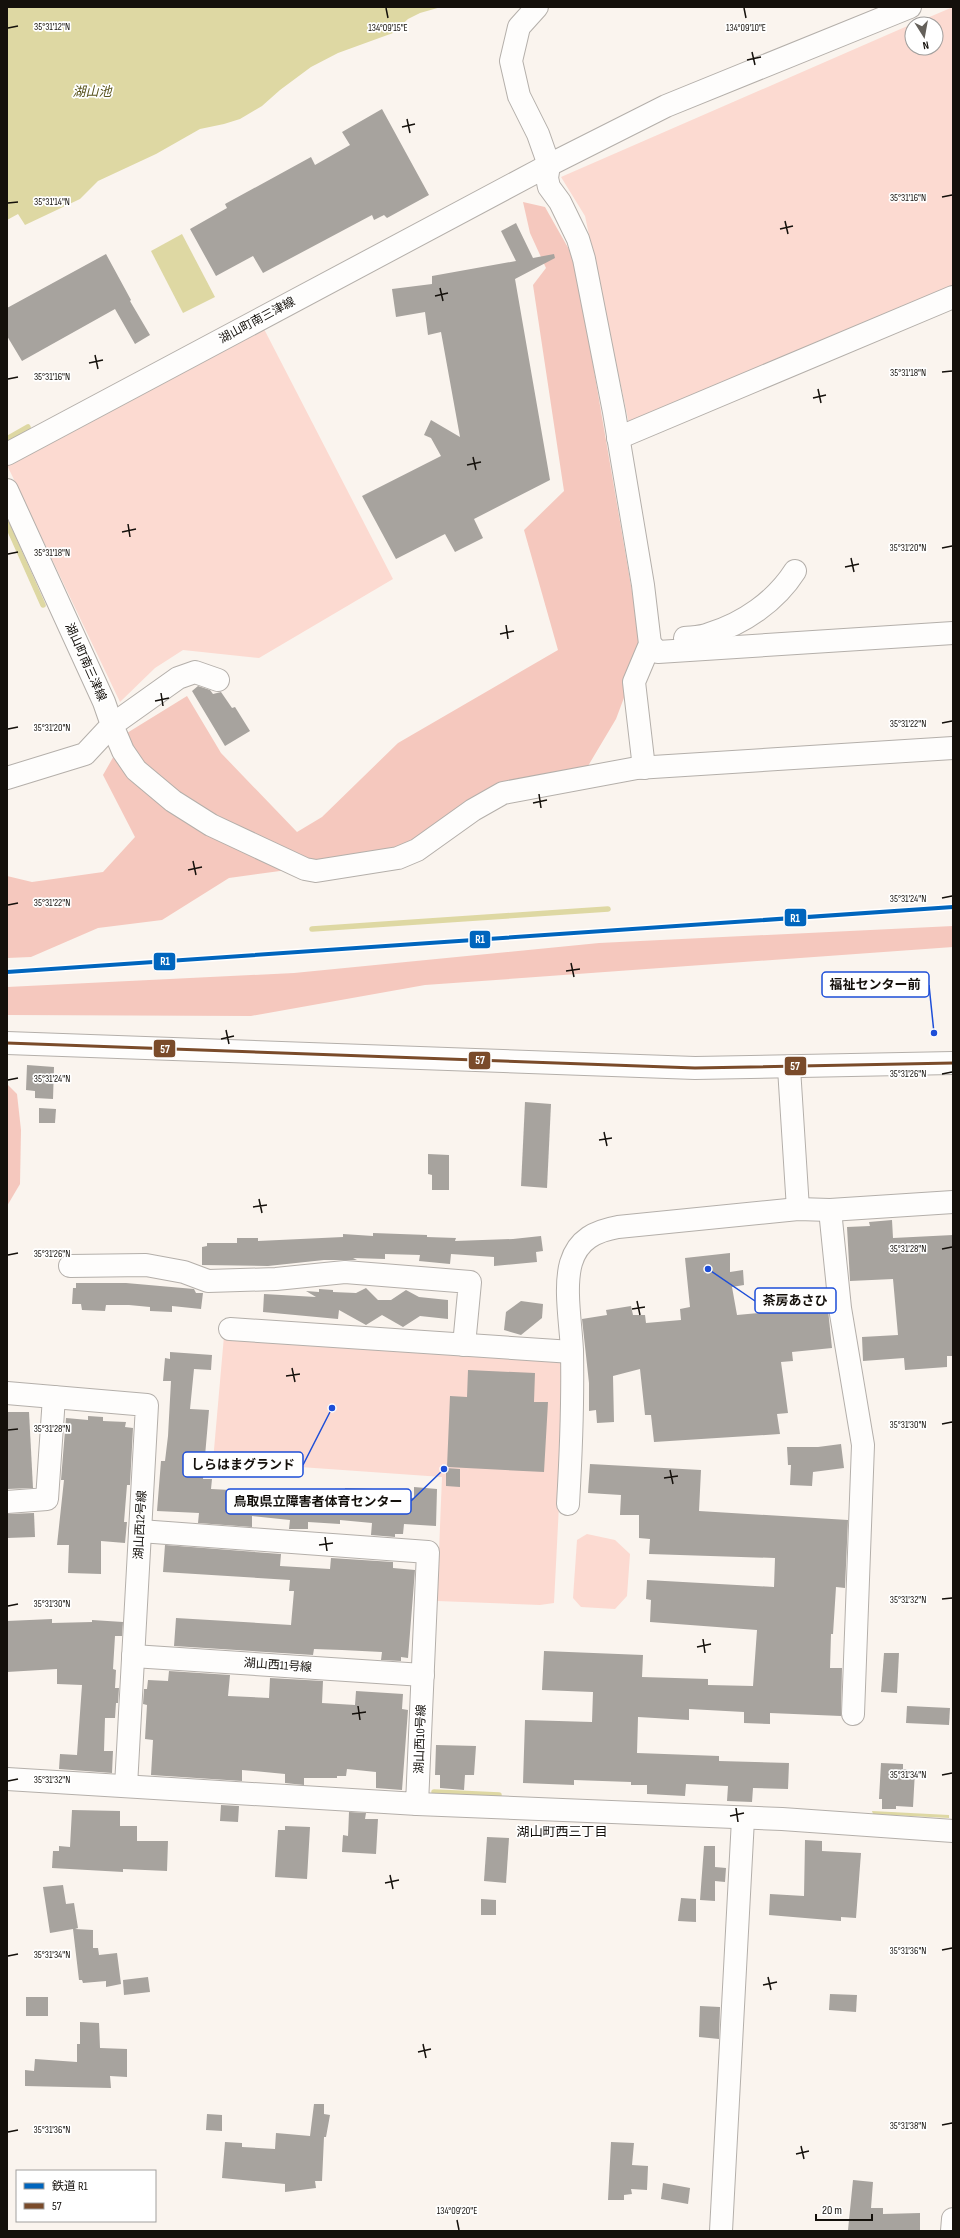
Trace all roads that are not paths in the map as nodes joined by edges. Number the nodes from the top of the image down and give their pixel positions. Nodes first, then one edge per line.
1 (537, 7) edge
2 (910, 7) edge
3 (549, 165) junction
4 (953, 297) edge
5 (618, 438) junction
6 (7, 454) edge
7 (7, 490) edge
8 (795, 571) dead end
9 (953, 633) edge
10 (650, 644) junction
11 (218, 680) dead end
12 (112, 725) junction
13 (953, 748) edge
14 (644, 768) junction
15 (7, 778) edge
16 (7, 1043) edge
17 (953, 1063) edge
18 (789, 1068) junction
19 (953, 1202) edge
20 (798, 1209) junction
21 (830, 1210) junction
22 (70, 1266) dead end
23 (230, 1329) dead end
24 (464, 1345) junction
25 (572, 1352) junction
26 (7, 1393) edge
27 (54, 1397) junction
28 (7, 1502) edge
29 (568, 1504) dead end
30 (140, 1530) junction
31 (133, 1656) junction
32 (423, 1675) junction
33 (853, 1714) dead end
34 (7, 1780) edge
35 (126, 1786) junction
36 (417, 1804) junction
37 (743, 1819) junction
38 (953, 1831) edge
39 (953, 2219) edge
40 (720, 2231) edge
41 (952, 2231) edge

1 - 3 street
2 - 3 street, 湖山町南三津線
3 - 5 street
3 - 6 street, 湖山町南三津線
4 - 5 street
5 - 10 street
7 - 12 street, 湖山町南三津線
8 - 10 street
9 - 10 street
10 - 14 street
11 - 12 street
12 - 14 street, 湖山町南三津線
12 - 15 street
13 - 14 street, 湖山町南三津線
16 - 18 street
17 - 18 street
18 - 20 street
19 - 21 street
20 - 21 street
20 - 25 street
21 - 33 street
22 - 24 street
23 - 24 street
24 - 25 street
25 - 29 street
26 - 27 street, 湖山西12号線
27 - 28 street
27 - 30 street, 湖山西12号線
30 - 31 street, 湖山西12号線
30 - 32 street, 湖山西10号線
31 - 32 street, 湖山西11号線
31 - 35 street, 湖山西12号線
32 - 36 street, 湖山西10号線
34 - 35 street
35 - 36 street
36 - 37 street
37 - 38 street
37 - 40 street
39 - 41 street

